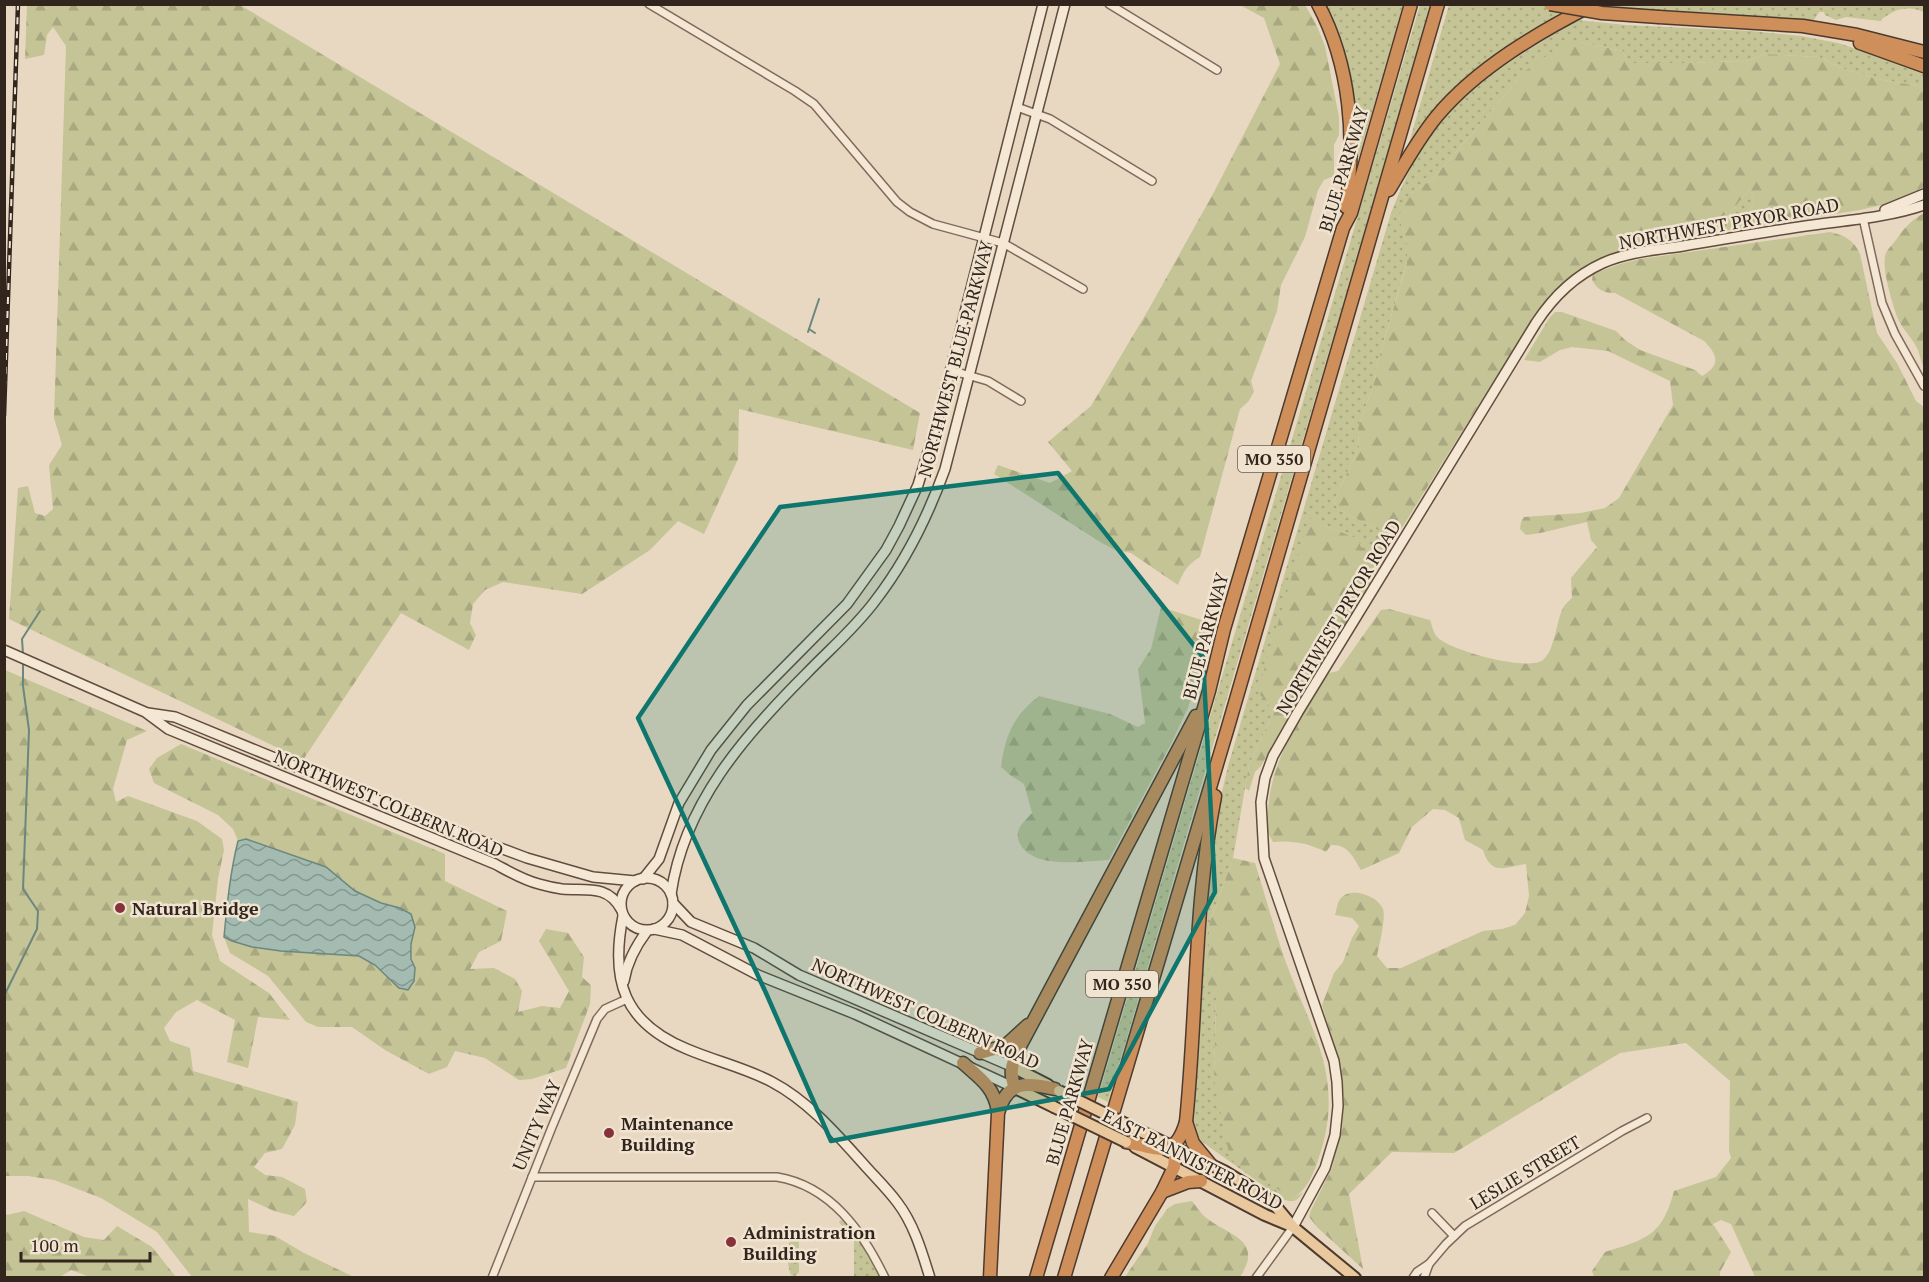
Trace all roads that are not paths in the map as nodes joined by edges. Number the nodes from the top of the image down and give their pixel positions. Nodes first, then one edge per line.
1 (649, 4) edge
2 (1043, 4) edge
3 (1065, 4) edge
4 (1109, 4) edge
5 (1317, 4) edge
6 (1411, 4) edge
7 (1438, 4) edge
8 (1550, 4) edge
9 (1594, 4) edge
10 (1825, 30) junction
11 (1924, 52) edge
12 (1924, 66) edge
13 (1217, 70) dead end
14 (1017, 107) junction
15 (1036, 114) junction
16 (1152, 181) dead end
17 (1924, 194) edge
18 (1924, 205) edge
19 (1380, 207) junction
20 (1863, 218) junction
21 (1343, 228) junction
22 (984, 237) junction
23 (1003, 243) junction
24 (1083, 289) dead end
25 (950, 370) junction
26 (969, 374) junction
27 (1924, 386) edge
28 (1021, 401) dead end
29 (4, 650) edge
30 (1209, 691) junction
31 (145, 712) junction
32 (1228, 728) junction
33 (639, 880) junction
34 (672, 899) junction
35 (622, 913) junction
36 (651, 930) junction
37 (623, 987) junction
38 (627, 999) junction
39 (1033, 1020) junction
40 (980, 1053) junction
41 (963, 1063) junction
42 (1011, 1066) junction
43 (1015, 1088) junction
44 (1057, 1090) junction
45 (998, 1113) junction
46 (1647, 1118) dead end
47 (1186, 1122) junction
48 (1126, 1142) junction
49 (1172, 1146) junction
50 (1211, 1165) junction
51 (1174, 1167) junction
52 (532, 1177) junction
53 (1201, 1181) junction
54 (1162, 1192) junction
55 (1432, 1214) dead end
56 (1293, 1227) junction
57 (1454, 1236) junction
58 (1429, 1264) junction
59 (492, 1278) edge
60 (885, 1278) edge
61 (930, 1278) edge
62 (990, 1278) edge
63 (1036, 1278) edge
64 (1064, 1278) edge
65 (1111, 1278) edge
66 (1256, 1278) edge
67 (1355, 1278) edge
68 (1413, 1278) edge
69 (1424, 1278) edge

1 - 22 street
2 - 14 main road, NORTHWEST BLUE PARKWAY
3 - 15 main road, NORTHWEST BLUE PARKWAY
4 - 13 street
5 - 21 highway
6 - 21 highway, BLUE PARKWAY / MO 350
7 - 19 highway, MO 350
8 - 10 highway, bridge
9 - 19 highway
10 - 11 highway
10 - 12 highway
14 - 15 street
14 - 22 main road, NORTHWEST BLUE PARKWAY
15 - 16 street
15 - 23 main road, NORTHWEST BLUE PARKWAY
17 - 20 main road, NORTHWEST PRYOR ROAD
18 - 20 main road, NORTHWEST PRYOR ROAD
19 - 32 highway, MO 350
20 - 27 street
20 - 56 main road, NORTHWEST PRYOR ROAD
21 - 30 highway, BLUE PARKWAY / MO 350
22 - 23 street
22 - 25 main road, NORTHWEST BLUE PARKWAY
23 - 24 street
23 - 26 main road, NORTHWEST BLUE PARKWAY
25 - 26 street
25 - 33 main road, NORTHWEST BLUE PARKWAY
26 - 28 street
26 - 34 main road, NORTHWEST BLUE PARKWAY
29 - 31 main road, NORTHWEST COLBERN ROAD
30 - 39 highway
30 - 63 highway, BLUE PARKWAY / MO 350
31 - 33 main road, NORTHWEST COLBERN ROAD
31 - 35 main road, NORTHWEST COLBERN ROAD
32 - 47 highway
32 - 64 highway, MO 350
33 - 34 main road
33 - 35 main road
34 - 36 main road
34 - 40 main road, NORTHWEST COLBERN ROAD
35 - 36 main road
35 - 37 main road
36 - 37 main road
36 - 41 main road, NORTHWEST COLBERN ROAD
37 - 38 main road
38 - 52 street, UNITY WAY
38 - 61 main road
39 - 40 highway
39 - 42 highway
40 - 42 main road, NORTHWEST COLBERN ROAD
41 - 43 main road, NORTHWEST COLBERN ROAD
41 - 45 highway
42 - 43 highway
42 - 44 main road, NORTHWEST COLBERN ROAD
43 - 44 highway
43 - 45 highway
43 - 48 main road, EAST BANNISTER ROAD, bridge
44 - 49 main road, NORTHWEST COLBERN ROAD, bridge
45 - 62 highway
46 - 57 street, LESLIE STREET
47 - 49 highway
47 - 50 highway
48 - 49 highway
48 - 51 main road, EAST BANNISTER ROAD
49 - 50 main road, EAST BANNISTER ROAD
49 - 51 highway
50 - 56 main road, EAST BANNISTER ROAD
51 - 53 main road, EAST BANNISTER ROAD
51 - 54 highway
52 - 59 street, UNITY WAY
52 - 60 street
53 - 54 highway
53 - 56 main road, EAST BANNISTER ROAD
54 - 65 highway
55 - 57 street
56 - 66 street, NORTHWEST PRYOR ROAD
56 - 67 main road, EAST BANNISTER ROAD
57 - 58 street, LESLIE STREET
58 - 68 street, LESLIE STREET
58 - 69 street, LESLIE STREET

